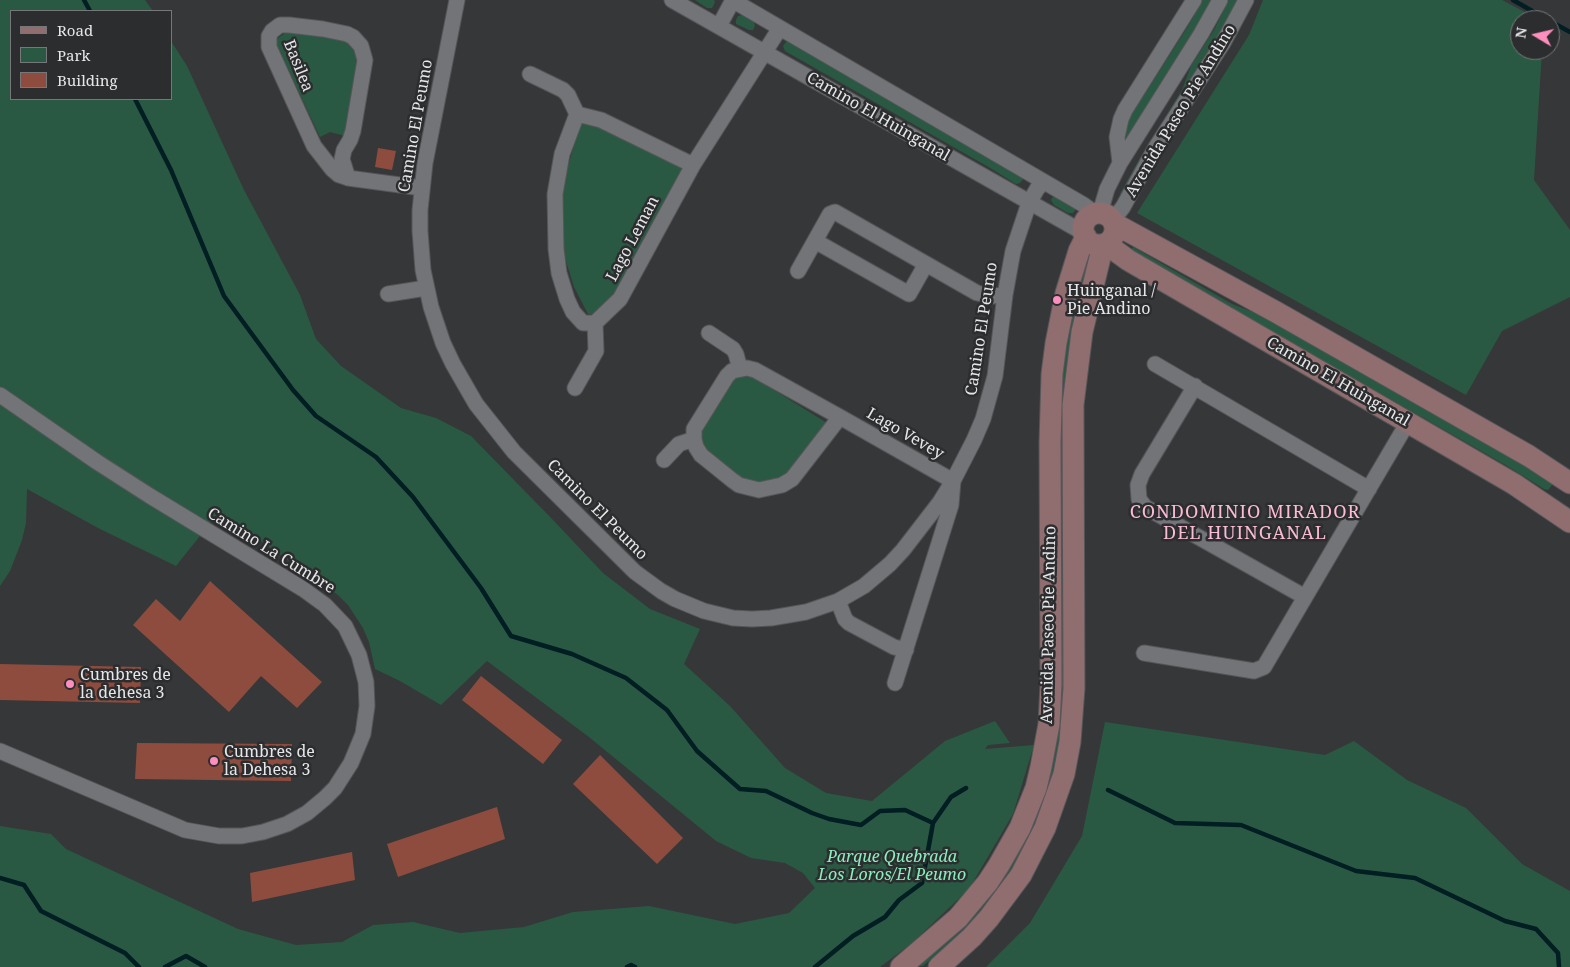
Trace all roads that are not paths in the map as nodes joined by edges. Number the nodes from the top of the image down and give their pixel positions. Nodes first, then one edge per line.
1 (458, 0) edge
2 (672, 0) edge
3 (733, 0) edge
4 (1194, 0) edge
5 (1220, 0) edge
6 (1246, 0) edge
7 (719, 26) junction
8 (780, 28) junction
9 (765, 53) junction
10 (530, 74) dead end
11 (577, 114) junction
12 (1120, 163) junction
13 (693, 164) junction
14 (348, 178) junction
15 (1043, 182) junction
16 (422, 188) junction
17 (1029, 203) junction
18 (1106, 217) junction
19 (1095, 239) junction
20 (815, 241) junction
21 (926, 264) junction
22 (798, 272) dead end
23 (426, 288) junction
24 (388, 294) dead end
25 (1005, 295) junction
26 (595, 323) junction
27 (709, 333) dead end
28 (1156, 364) dead end
29 (740, 369) junction
30 (1195, 386) junction
31 (575, 388) dead end
32 (0, 395) edge
33 (840, 417) junction
34 (1408, 422) junction
35 (694, 439) junction
36 (664, 460) dead end
37 (953, 481) junction
38 (1570, 484) edge
39 (1368, 489) junction
40 (1563, 517) edge
41 (1305, 597) junction
42 (838, 601) junction
43 (906, 650) junction
44 (1144, 653) dead end
45 (895, 683) dead end
46 (0, 751) edge
47 (901, 967) edge
48 (939, 967) edge

1 - 16 street, Camino El Peumo
2 - 7 street, Camino El Huinganal
3 - 7 street
3 - 8 street, Camino El Huinganal
4 - 12 street
5 - 12 street, Avenida Paseo Pie Andino
6 - 18 street, Avenida Paseo Pie Andino
7 - 9 street, Camino El Huinganal
8 - 9 street, Lago Leman
8 - 15 street, Camino El Huinganal
9 - 13 street, Lago Leman
9 - 17 street, Camino El Huinganal
10 - 11 street
11 - 13 street
11 - 26 street
12 - 18 street, Avenida Paseo Pie Andino
13 - 26 street, Lago Leman
14 - 14 street, Basilea
14 - 16 street, Basilea
15 - 17 street, Camino El Peumo
15 - 18 street, Camino El Huinganal
16 - 23 street, Camino El Peumo
17 - 19 street, Camino El Huinganal
17 - 25 street, Camino El Peumo
18 - 19 street
18 - 19 street
18 - 38 street, Camino El Huinganal
19 - 34 street, Camino El Huinganal
19 - 47 street, Avenida Paseo Pie Andino
19 - 48 street, Avenida Paseo Pie Andino
20 - 21 street
20 - 21 street
20 - 22 street
21 - 25 street
23 - 24 street
23 - 42 street, Camino El Peumo
25 - 37 street, Camino El Peumo
26 - 31 street
27 - 29 street
28 - 30 street
29 - 33 street, Lago Vevey
29 - 35 street
30 - 39 street
30 - 41 street
32 - 46 street, Camino La Cumbre
33 - 35 street, Lago Vevey
33 - 37 street, Lago Vevey
34 - 39 street
34 - 40 street, Camino El Huinganal
35 - 36 street
37 - 42 street, Camino El Peumo
37 - 43 street, Camino El Peumo
38 - 40 street
39 - 41 street
41 - 44 street
42 - 43 street
43 - 45 street, Camino El Peumo

